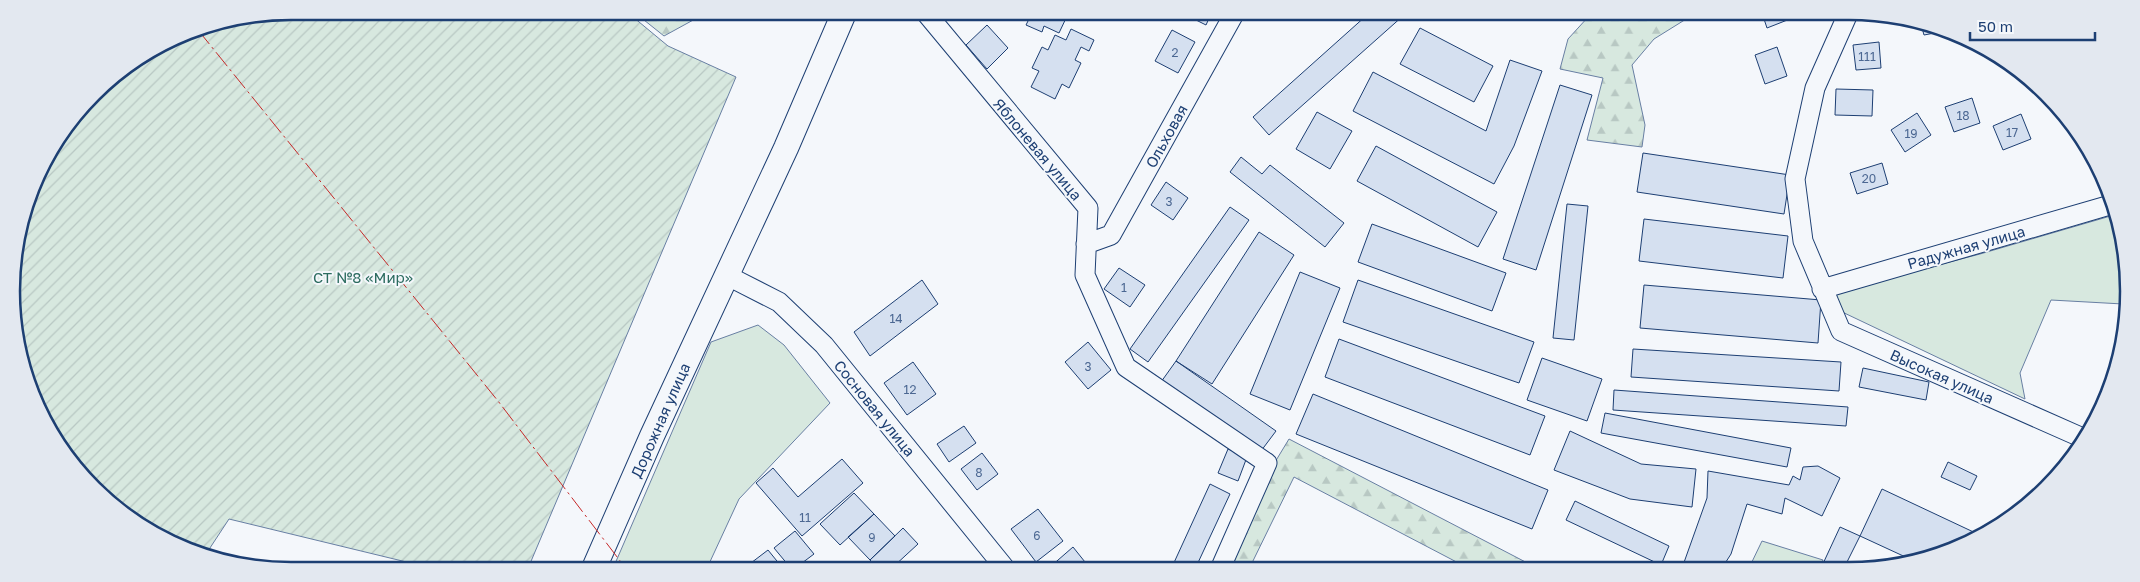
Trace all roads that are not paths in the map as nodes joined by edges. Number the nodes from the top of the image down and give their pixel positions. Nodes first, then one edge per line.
1 (841, 20) edge
2 (932, 20) edge
3 (1231, 20) edge
4 (1845, 20) edge
5 (2107, 206) edge
6 (1086, 244) junction
7 (726, 275) junction
8 (1822, 289) junction
9 (2078, 436) edge
10 (597, 562) edge
11 (1000, 562) edge
12 (1223, 562) edge

1 - 7 main road, Дорожная улица
2 - 6 street, Яблоневая улица
3 - 6 street, Ольховая
4 - 8 street, Высокая улица
5 - 8 street, Радужная улица
6 - 12 street, Яблоневая улица
7 - 10 main road, Дорожная улица
7 - 11 street, Сосновая улица
8 - 9 street, Высокая улица

